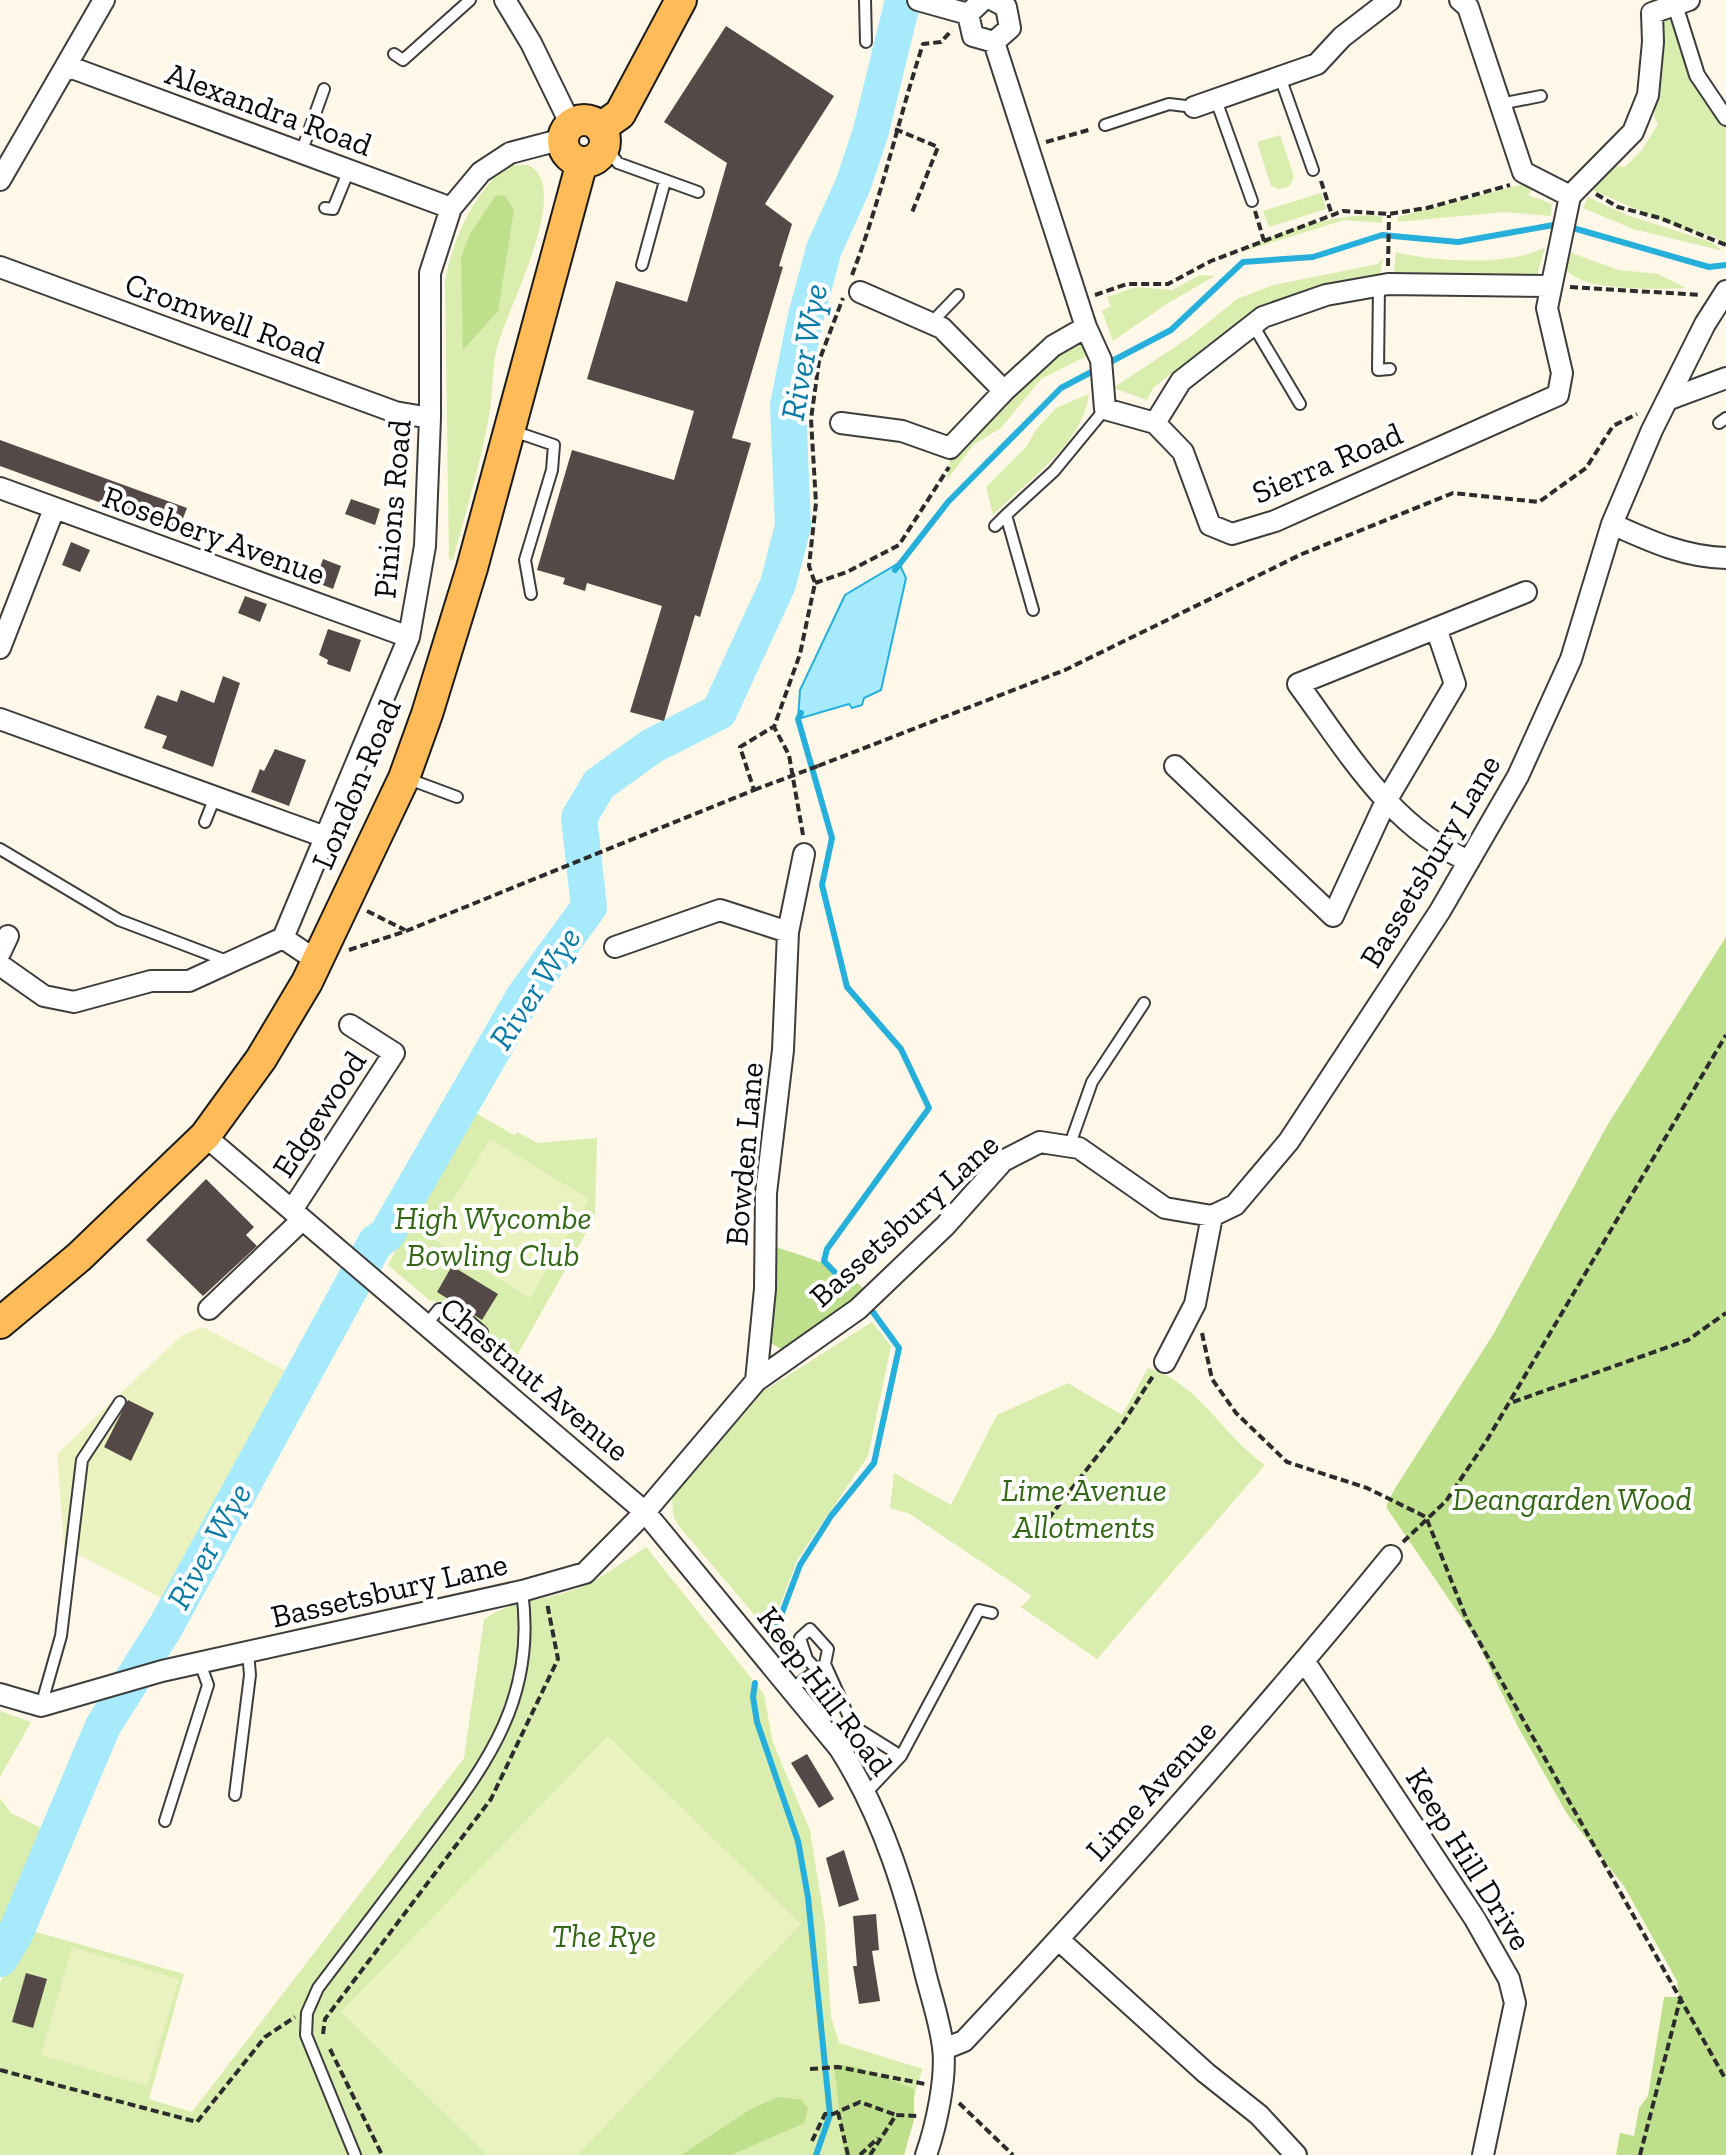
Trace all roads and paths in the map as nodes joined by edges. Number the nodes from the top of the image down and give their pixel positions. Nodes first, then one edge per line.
1 (104, 0) edge
2 (470, 0) edge
3 (686, 0) edge
4 (865, 0) edge
5 (918, 0) edge
6 (1390, 0) edge
7 (1460, 0) edge
8 (507, 1) edge
9 (1007, 2) edge
10 (1682, 2) edge
11 (963, 8) edge
12 (866, 42) dead end
13 (994, 42) junction
14 (394, 54) dead end
15 (67, 66) junction
16 (1280, 77) junction
17 (324, 89) dead end
18 (1541, 96) dead end
19 (1216, 100) junction
20 (1500, 104) junction
21 (1194, 107) joint
22 (1726, 118) edge
23 (1105, 125) joint
24 (895, 129) junction
25 (584, 140) junction
26 (1028, 147) junction
27 (301, 153) junction
28 (349, 170) junction
29 (1313, 170) joint
30 (1535, 178) junction
31 (0, 180) edge
32 (665, 181) junction
33 (698, 192) dead end
34 (1572, 197) junction
35 (1252, 201) joint
36 (325, 208) dead end
37 (451, 208) junction
38 (1389, 214) junction
39 (911, 215) dead end
40 (1333, 215) junction
41 (1264, 241) junction
42 (1726, 245) edge
43 (1388, 249) dead end
44 (642, 265) dead end
45 (0, 267) edge
46 (1379, 286) junction
47 (1551, 286) junction
48 (860, 292) dead end
49 (1724, 294) edge
50 (958, 295) dead end
51 (1077, 300) junction
52 (931, 323) junction
53 (1253, 325) junction
54 (1086, 327) junction
55 (1390, 369) dead end
56 (1726, 378) edge
57 (1004, 391) junction
58 (1104, 400) junction
59 (1667, 400) junction
60 (1300, 404) dead end
61 (430, 418) junction
62 (841, 423) dead end
63 (1155, 423) junction
64 (511, 430) junction
65 (950, 448) junction
66 (0, 488) edge
67 (54, 509) junction
68 (1006, 515) junction
69 (1612, 524) junction
70 (995, 526) dead end
71 (1726, 558) edge
72 (815, 583) junction
73 (1526, 592) dead end
74 (531, 594) dead end
75 (1033, 610) dead end
76 (1436, 628) junction
77 (409, 637) junction
78 (0, 648) edge
79 (0, 719) edge
80 (774, 727) junction
81 (1175, 766) dead end
82 (404, 778) junction
83 (754, 790) junction
84 (215, 797) junction
85 (457, 797) dead end
86 (1386, 801) junction
87 (205, 822) dead end
88 (328, 838) junction
89 (0, 849) edge
90 (804, 854) joint
91 (1469, 861) junction
92 (340, 913) junction
93 (406, 931) junction
94 (788, 932) junction
95 (283, 938) junction
96 (615, 947) dead end
97 (317, 961) junction
98 (229, 962) junction
99 (0, 965) edge
100 (1144, 1003) dead end
101 (350, 1025) dead end
102 (1726, 1035) edge
103 (205, 1136) junction
104 (1069, 1147) junction
105 (297, 1215) junction
106 (1212, 1216) junction
107 (1195, 1304) junction
108 (209, 1309) dead end
109 (1726, 1313) edge
110 (0, 1323) edge
111 (426, 1325) junction
112 (482, 1332) dead end
113 (1165, 1362) joint
114 (756, 1381) junction
115 (120, 1402) dead end
116 (1510, 1402) junction
117 (645, 1512) junction
118 (1426, 1517) junction
119 (1041, 1528) dead end
120 (1391, 1556) joint
121 (522, 1591) junction
122 (992, 1613) dead end
123 (248, 1652) junction
124 (1305, 1662) junction
125 (200, 1663) junction
126 (790, 1690) junction
127 (0, 1694) edge
128 (41, 1706) junction
129 (901, 1756) junction
130 (867, 1792) junction
131 (235, 1795) dead end
132 (165, 1821) dead end
133 (1059, 1940) junction
134 (1681, 1996) junction
135 (333, 2008) dead end
136 (307, 2013) junction
137 (323, 2035) dead end
138 (329, 2048) dead end
139 (944, 2049) junction
140 (810, 2069) dead end
141 (0, 2070) edge
142 (906, 2080) dead end
143 (1726, 2080) edge
144 (939, 2093) junction
145 (835, 2113) junction
146 (896, 2115) junction
147 (937, 2118) junction
148 (883, 2134) junction
149 (812, 2141) dead end
150 (355, 2155) edge
151 (382, 2155) edge
152 (848, 2155) edge
153 (860, 2155) edge
154 (870, 2155) edge
155 (926, 2155) edge
156 (1013, 2155) edge
157 (1296, 2155) edge
158 (1483, 2155) edge
159 (1640, 2155) edge

1 - 15 street
2 - 14 lane
3 - 25 main road, London Road
4 - 12 lane
5 - 11 street
6 - 16 street
7 - 20 street
8 - 25 street
9 - 13 street
10 - 22 street
10 - 34 street
11 - 13 street
11 - 24 path
13 - 26 street
15 - 27 street, Alexandra Road
15 - 31 street
16 - 19 street
16 - 29 lane
17 - 27 lane
18 - 20 lane
19 - 21 street
19 - 35 lane
20 - 30 street
21 - 23 lane
23 - 26 path
24 - 39 path
24 - 72 path
25 - 32 lane
25 - 37 street, Pinions Road
25 - 64 main road, London Road
26 - 51 street
27 - 28 street, Alexandra Road
28 - 36 lane
28 - 37 street, Alexandra Road
29 - 40 path
30 - 34 street
30 - 38 path
32 - 33 lane
32 - 44 lane
34 - 42 path
34 - 47 street, Sierra Road
35 - 41 path
37 - 61 street, Pinions Road
38 - 40 path
38 - 43 path
40 - 41 path
41 - 51 path
45 - 61 street, Cromwell Road
46 - 47 street
46 - 53 street
46 - 55 lane
47 - 49 path
47 - 63 street, Sierra Road
48 - 52 street
49 - 59 street, Bassetsbury Lane
50 - 52 lane
51 - 54 street
52 - 57 street
53 - 60 lane
53 - 63 street
54 - 57 street
54 - 58 street
56 - 59 street
57 - 65 street
58 - 63 street
58 - 68 lane
59 - 69 street, Bassetsbury Lane
59 - 83 path, bridge
61 - 77 street, Pinions Road
62 - 65 street
64 - 74 lane
64 - 82 main road, London Road
65 - 72 path
66 - 67 street, Rosebery Avenue
67 - 77 street, Rosebery Avenue
67 - 78 street
68 - 70 lane
68 - 75 lane
69 - 71 street
69 - 91 street, Bassetsbury Lane
72 - 80 path
73 - 76 street
76 - 86 street
76 - 86 street
77 - 88 street, Pinions Road
79 - 84 street
80 - 83 path
80 - 90 path
81 - 86 street
82 - 85 lane
82 - 92 main road, London Road
83 - 93 path
84 - 87 lane
84 - 88 street
86 - 91 street
88 - 95 street, Pinions Road
89 - 98 lane
90 - 94 street, Bowden Lane
91 - 106 street, Bassetsbury Lane
92 - 93 path
92 - 97 main road, London Road
93 - 97 path
94 - 96 street
94 - 114 street, Bowden Lane
95 - 97 street
95 - 98 street
97 - 103 main road, London Road
98 - 99 street
100 - 104 lane
101 - 105 street, Edgewood
102 - 116 path
103 - 105 street, Chestnut Avenue
103 - 110 main road, London Road
104 - 106 street, Bassetsbury Lane
104 - 114 street, Bassetsbury Lane
105 - 108 street
105 - 111 street, Chestnut Avenue
106 - 107 street
107 - 113 street
107 - 118 path
109 - 116 path
111 - 112 lane
111 - 117 street, Chestnut Avenue
113 - 119 path
114 - 117 street, Bassetsbury Lane
115 - 128 lane
116 - 118 path
117 - 121 street, Bassetsbury Lane
117 - 126 street, Keep Hill Road
118 - 120 path
118 - 134 path
120 - 124 street, Lime Avenue
121 - 123 street, Bassetsbury Lane
121 - 136 lane
122 - 129 lane
123 - 125 street, Bassetsbury Lane
123 - 131 lane
124 - 133 street, Lime Avenue
124 - 158 street, Keep Hill Drive
125 - 128 street, Bassetsbury Lane
125 - 132 lane
126 - 129 lane
126 - 130 street, Keep Hill Road
127 - 128 street
129 - 130 lane
130 - 139 street, Keep Hill Road
133 - 139 street, Lime Avenue
133 - 157 street
134 - 143 path
134 - 159 path
135 - 137 path
136 - 141 path
136 - 150 lane
138 - 151 path
139 - 144 street, Keep Hill Road
140 - 142 path
144 - 147 street, Keep Hill Road
144 - 156 path
145 - 146 path
145 - 149 path
145 - 152 path
146 - 147 path
146 - 148 path
147 - 155 street, Keep Hill Road
148 - 153 path
148 - 154 path

